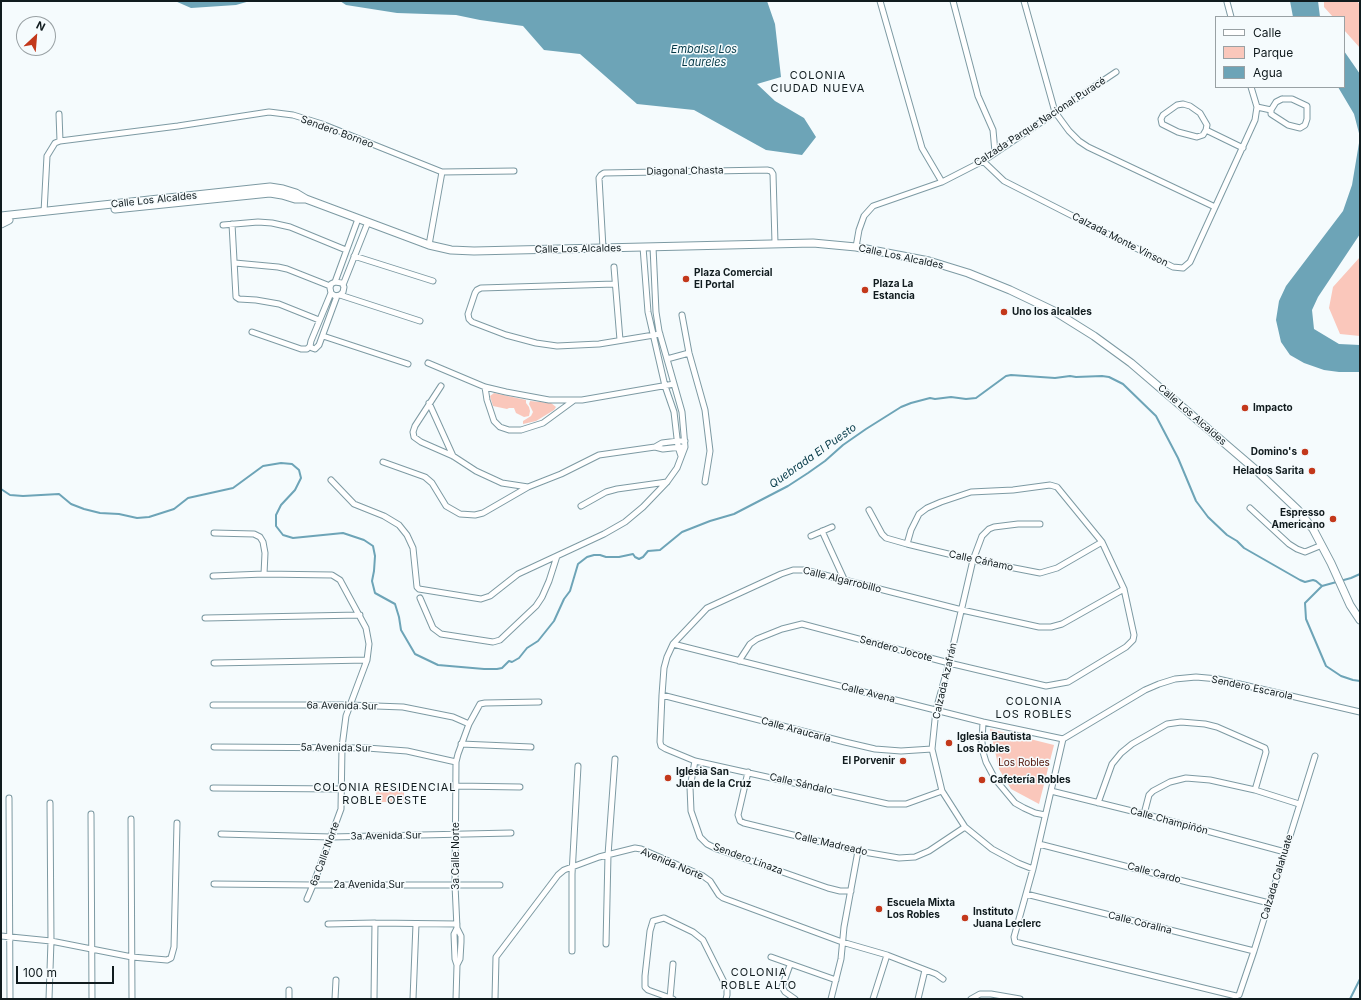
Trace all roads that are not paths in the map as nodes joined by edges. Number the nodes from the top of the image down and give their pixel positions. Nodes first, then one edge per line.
1 (880, 1) edge
2 (953, 1) edge
3 (1024, 1) edge
4 (1227, 2) edge
5 (1231, 16) edge
6 (1116, 72) dead end
7 (1251, 88) edge
8 (1257, 107) junction
9 (1271, 110) junction
10 (1055, 112) junction
11 (59, 114) dead end
12 (1206, 130) junction
13 (60, 141) junction
14 (1243, 148) junction
15 (995, 152) junction
16 (983, 161) junction
17 (514, 171) dead end
18 (442, 172) junction
19 (942, 182) junction
20 (306, 199) junction
21 (1215, 207) junction
22 (1, 212) edge
23 (44, 212) junction
24 (28, 214) junction
25 (1, 216) edge
26 (358, 219) junction
27 (1, 220) edge
28 (9, 220) junction
29 (368, 222) junction
30 (1, 224) edge
31 (232, 224) junction
32 (223, 225) dead end
33 (775, 243) junction
34 (428, 245) junction
35 (643, 247) junction
36 (653, 247) junction
37 (856, 247) junction
38 (603, 248) junction
39 (346, 250) junction
40 (354, 256) junction
41 (235, 263) junction
42 (614, 267) dead end
43 (433, 281) dead end
44 (335, 282) junction
45 (615, 284) junction
46 (343, 285) junction
47 (330, 286) junction
48 (331, 293) junction
49 (338, 296) junction
50 (682, 314) dead end
51 (319, 320) junction
52 (420, 321) dead end
53 (252, 332) dead end
54 (660, 334) junction
55 (323, 336) junction
56 (652, 336) junction
57 (620, 340) junction
58 (310, 346) junction
59 (689, 353) junction
60 (667, 359) junction
61 (428, 363) dead end
62 (408, 364) dead end
63 (674, 384) junction
64 (440, 386) dead end
65 (485, 386) junction
66 (665, 386) junction
67 (573, 401) junction
68 (429, 403) junction
69 (678, 441) junction
70 (685, 444) junction
71 (655, 447) junction
72 (678, 447) junction
73 (453, 456) junction
74 (681, 456) junction
75 (383, 462) dead end
76 (331, 480) dead end
77 (667, 482) junction
78 (705, 482) dead end
79 (528, 487) junction
80 (581, 506) dead end
81 (1250, 508) dead end
82 (869, 510) dead end
83 (1040, 524) dead end
84 (832, 527) dead end
85 (822, 531) junction
86 (214, 533) dead end
87 (812, 536) dead end
88 (1102, 542) junction
89 (907, 544) junction
90 (1322, 545) junction
91 (557, 556) junction
92 (973, 560) junction
93 (264, 574) junction
94 (213, 576) dead end
95 (844, 579) junction
96 (1124, 589) junction
97 (420, 598) dead end
98 (962, 610) junction
99 (360, 615) junction
100 (205, 618) dead end
101 (1360, 620) edge
102 (673, 644) junction
103 (367, 660) junction
104 (738, 661) junction
105 (214, 663) dead end
106 (949, 663) junction
107 (662, 695) junction
108 (539, 702) dead end
109 (213, 705) dead end
110 (349, 705) junction
111 (936, 710) junction
112 (1360, 712) edge
113 (983, 722) junction
114 (469, 724) junction
115 (1063, 739) junction
116 (461, 744) junction
117 (531, 746) dead end
118 (661, 746) joint
119 (214, 747) dead end
120 (342, 747) junction
121 (932, 749) junction
122 (1315, 756) dead end
123 (615, 759) dead end
124 (695, 761) junction
125 (456, 762) junction
126 (578, 766) dead end
127 (748, 772) junction
128 (456, 786) junction
129 (520, 787) dead end
130 (213, 788) dead end
131 (341, 789) junction
132 (1255, 790) junction
133 (942, 791) junction
134 (1051, 791) junction
135 (9, 798) dead end
136 (50, 803) dead end
137 (1098, 803) junction
138 (1299, 804) junction
139 (91, 814) dead end
140 (1144, 814) junction
141 (1045, 815) junction
142 (131, 819) dead end
143 (177, 823) dead end
144 (964, 827) junction
145 (511, 833) dead end
146 (221, 834) dead end
147 (456, 834) junction
148 (331, 837) junction
149 (1039, 844) junction
150 (858, 851) junction
151 (1285, 852) junction
152 (608, 855) junction
153 (573, 867) junction
154 (1033, 869) junction
155 (214, 884) dead end
156 (314, 885) junction
157 (455, 885) junction
158 (500, 885) dead end
159 (851, 891) junction
160 (1026, 894) junction
161 (307, 898) dead end
162 (1269, 903) junction
163 (375, 923) junction
164 (328, 924) dead end
165 (416, 924) junction
166 (457, 926) junction
167 (1, 936) edge
168 (10, 936) junction
169 (51, 941) junction
170 (844, 943) junction
171 (606, 944) dead end
172 (92, 950) junction
173 (572, 951) dead end
174 (1254, 951) junction
175 (887, 955) junction
176 (132, 957) junction
177 (771, 957) dead end
178 (673, 964) dead end
179 (790, 965) junction
180 (925, 970) junction
181 (336, 980) dead end
182 (836, 980) junction
183 (944, 980) dead end
184 (289, 990) dead end
185 (672, 998) edge
186 (10, 999) edge
187 (50, 999) edge
188 (92, 999) edge
189 (132, 999) edge
190 (289, 999) edge
191 (335, 999) edge
192 (374, 999) edge
193 (413, 999) edge
194 (456, 999) edge
195 (495, 999) edge
196 (726, 999) edge
197 (795, 999) edge
198 (831, 999) edge
199 (873, 999) edge
200 (918, 999) edge
201 (971, 999) edge
202 (1020, 999) edge

1 - 19 street
2 - 15 street
3 - 10 street
4 - 5 street
6 - 10 street, Calzada Parque Nacional Puracé
7 - 8 street
8 - 9 street
8 - 14 street
9 - 9 street
10 - 15 street, Calzada Parque Nacional Puracé
10 - 21 street
11 - 13 street
12 - 12 street
12 - 14 street
13 - 18 street, Sendero Borneo
13 - 23 street
14 - 21 street
15 - 16 street, Calzada Parque Nacional Puracé
16 - 19 street, Calzada Parque Nacional Puracé
16 - 21 street, Calzada Monte Vinson
17 - 18 street
18 - 34 street
19 - 37 street, Calzada Parque Nacional Puracé
20 - 23 main road, Calle Los Alcaldes
20 - 26 main road, Calle Los Alcaldes
20 - 28 main road, Calle Los Alcaldes
22 - 24 main road
23 - 24 main road, Calle Los Alcaldes
24 - 25 main road, Calle Los Alcaldes
26 - 29 main road, Calle Los Alcaldes
26 - 39 street
27 - 28 main road, Calle Los Alcaldes
28 - 30 main road
29 - 34 main road, Calle Los Alcaldes
29 - 40 street
31 - 32 street
31 - 39 street
31 - 41 street
33 - 36 main road, Calle Los Alcaldes
33 - 37 main road, Calle Los Alcaldes
33 - 38 street, Diagonal Chasta
34 - 38 main road, Calle Los Alcaldes
35 - 36 main road, Calle Los Alcaldes
35 - 38 main road, Calle Los Alcaldes
35 - 56 street
36 - 54 street
37 - 90 main road, Calle Los Alcaldes
39 - 44 street
40 - 43 street
40 - 46 street
41 - 47 street
41 - 51 street
42 - 45 street
44 - 46 street
44 - 47 street
45 - 57 street
45 - 57 street
46 - 49 street
47 - 48 street
48 - 49 street
48 - 51 street
49 - 52 street
49 - 55 street
50 - 59 street
51 - 58 street
53 - 58 street
54 - 56 street
54 - 60 street
55 - 58 street
55 - 62 street
56 - 57 street
56 - 66 street
59 - 60 street
59 - 78 street
60 - 63 street
61 - 65 street
63 - 66 street
63 - 70 street
64 - 68 street
65 - 67 street
65 - 67 street
66 - 67 street
66 - 69 street
68 - 73 street
68 - 73 street
69 - 70 street
69 - 71 street
69 - 72 street
70 - 72 street
70 - 74 street
71 - 72 street
71 - 79 street
72 - 74 street
73 - 79 street
74 - 77 street
75 - 79 street
76 - 91 street
77 - 80 street
77 - 91 street
81 - 90 street
82 - 89 street, Calle Cáñamo
83 - 92 street, Calzada Azafrán
84 - 85 street
85 - 87 street
85 - 95 street
86 - 93 street
88 - 89 street
88 - 92 street, Calle Cáñamo
88 - 96 street
89 - 92 street, Calle Cáñamo
90 - 101 main road, Calle Los Alcaldes
91 - 97 street
92 - 98 street, Calzada Azafrán
93 - 94 street
93 - 99 street, 6a Calle Norte
95 - 98 street, Calle Algarrobillo
95 - 102 street, Calle Algarrobillo
96 - 98 street, Calle Algarrobillo
96 - 106 street, Sendero Jocote
98 - 106 street, Calzada Azafrán
99 - 100 street
99 - 103 street, 6a Calle Norte
102 - 104 street, Calle Avena
102 - 107 street, Calle Algarrobillo
103 - 105 street
103 - 110 street, 6a Calle Norte
104 - 106 street, Sendero Jocote
104 - 111 street, Calle Avena
106 - 111 street, Calzada Azafrán
107 - 118 street, Calle Algarrobillo
107 - 121 street, Calle Araucaría
108 - 114 street, 3a Calle Norte
109 - 110 street, 6a Avenida Sur
110 - 114 street, 6a Avenida Sur
110 - 120 street, 6a Calle Norte
111 - 113 street, Calle Avena
111 - 121 street, Calzada Azafrán
112 - 115 street, Sendero Escarola
113 - 115 street, Calle Avena
113 - 141 street
114 - 116 street, 3a Calle Norte
115 - 134 street
116 - 117 street
116 - 125 street, 3a Calle Norte
118 - 124 street, Calle Sándalo
119 - 120 street, 5a Avenida Sur
120 - 125 street, 5a Avenida Sur
120 - 131 street, 6a Calle Norte
121 - 133 street, Calzada Azafrán
122 - 138 street, Calzada Calahuate
123 - 152 street
124 - 127 street, Calle Sándalo
124 - 159 street, Sendero Linaza
125 - 128 street, 3a Calle Norte
126 - 153 street
127 - 133 street, Calle Sándalo
127 - 150 street, Calle Madreado
128 - 129 street
128 - 147 street, 3a Calle Norte
130 - 131 street
131 - 148 street, 6a Calle Norte
132 - 137 street
132 - 138 street
132 - 140 street
133 - 144 street, Calzada Azafrán
134 - 137 street, Calle Champiñón
134 - 141 street
135 - 168 street
136 - 169 street
137 - 140 street, Calle Champiñón
138 - 151 street, Calzada Calahuate
139 - 172 street
140 - 151 street, Calle Champiñón
141 - 149 street
142 - 176 street
143 - 176 street
144 - 150 street, Calle Madreado
144 - 154 street, Calzada Azafrán
145 - 147 street, 3a Avenida Sur
146 - 148 street, 3a Avenida Sur
147 - 148 street, 3a Avenida Sur
147 - 157 street, 3a Calle Norte
148 - 156 street, 6a Calle Norte
149 - 154 street
149 - 162 street, Calle Cardo
150 - 159 street
151 - 162 street, Calzada Calahuate
152 - 153 street, Avenida Norte
152 - 170 street, Avenida Norte
152 - 171 street
153 - 173 street
153 - 195 street, Avenida Norte
154 - 160 street
155 - 156 street, 2a Avenida Sur
156 - 157 street, 2a Avenida Sur
156 - 161 street, 6a Calle Norte
157 - 158 street, 2a Avenida Sur
157 - 166 street, 3a Calle Norte
159 - 170 street
160 - 174 street, Calle Coralina
160 - 174 street, Calzada Calahuate
162 - 174 street, Calzada Calahuate
163 - 164 street
163 - 165 street
163 - 192 street
165 - 166 street
165 - 193 street
166 - 194 street, 3a Calle Norte
167 - 168 street
168 - 169 street
168 - 186 street
169 - 172 street
169 - 187 street
170 - 175 street, Avenida Norte
170 - 182 street
172 - 176 street
172 - 188 street
175 - 180 street, Avenida Norte
175 - 199 street
176 - 189 street
177 - 179 street
178 - 185 street
179 - 182 street
179 - 197 street
180 - 183 street, Avenida Norte
180 - 200 street
181 - 191 street
182 - 198 street
184 - 190 street
185 - 196 street
201 - 202 street

